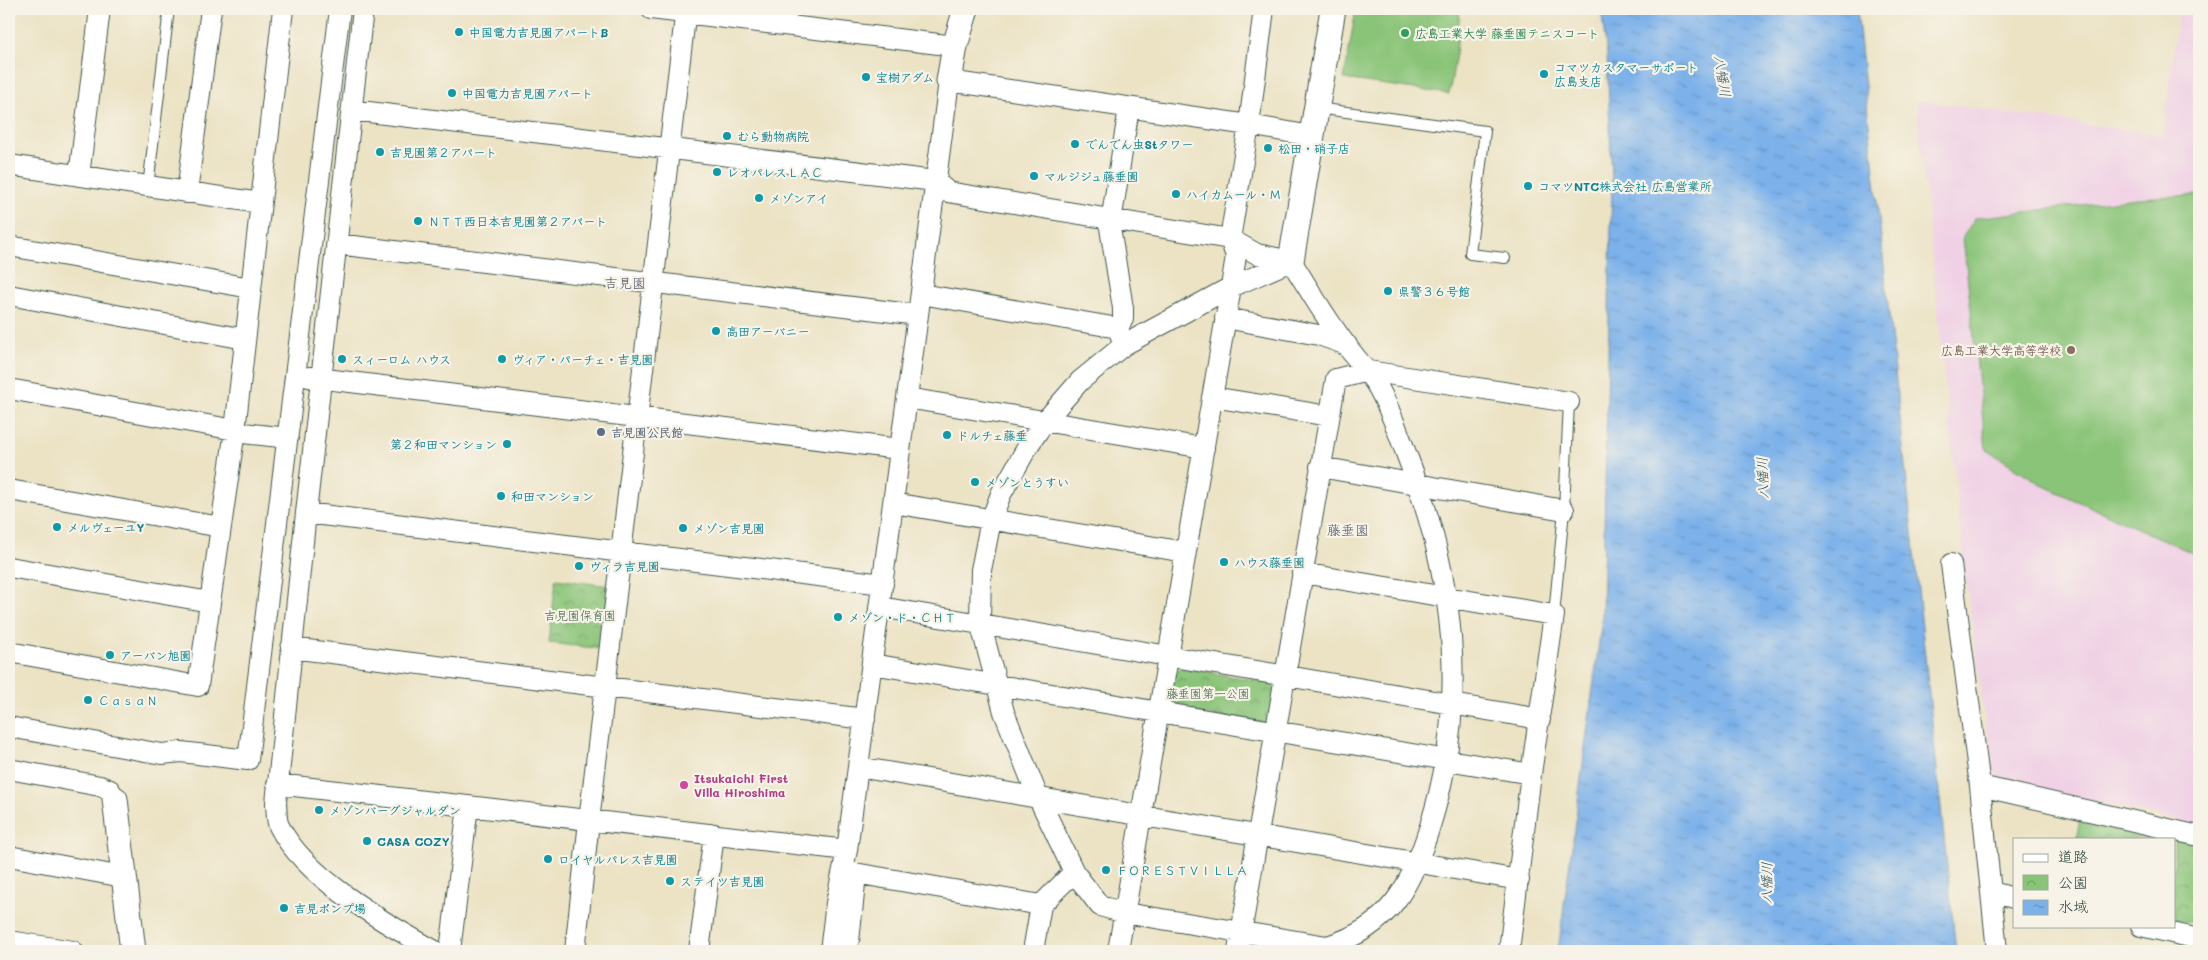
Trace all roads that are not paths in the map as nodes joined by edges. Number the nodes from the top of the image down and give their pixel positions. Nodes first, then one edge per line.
1 (100, 9) edge
2 (169, 9) edge
3 (211, 9) edge
4 (283, 9) edge
5 (340, 9) edge
6 (363, 9) edge
7 (651, 9) edge
8 (966, 9) edge
9 (1264, 9) edge
10 (1333, 9) edge
11 (691, 11) edge
12 (955, 46) junction
13 (948, 81) junction
14 (1129, 108) junction
15 (1316, 108) junction
16 (352, 110) junction
17 (1249, 125) junction
18 (1311, 136) junction
19 (675, 149) junction
20 (9, 165) edge
21 (78, 176) junction
22 (936, 181) junction
23 (148, 187) junction
24 (187, 193) junction
25 (260, 204) junction
26 (1112, 219) junction
27 (1230, 239) junction
28 (336, 244) junction
29 (9, 246) edge
30 (1505, 258) dead end
31 (1291, 261) junction
32 (660, 283) junction
33 (1231, 286) junction
34 (251, 288) junction
35 (9, 294) edge
36 (921, 294) junction
37 (918, 315) junction
38 (1225, 318) junction
39 (1121, 337) junction
40 (245, 339) junction
41 (1346, 346) junction
42 (1368, 371) junction
43 (295, 375) junction
44 (322, 379) junction
45 (9, 389) edge
46 (1212, 397) junction
47 (907, 398) junction
48 (1569, 402) joint
49 (1329, 416) junction
50 (642, 418) junction
51 (1045, 421) junction
52 (235, 430) junction
53 (288, 438) junction
54 (1204, 448) junction
55 (899, 449) junction
56 (1320, 467) junction
57 (1419, 485) junction
58 (9, 490) edge
59 (893, 503) junction
60 (1564, 510) junction
61 (306, 513) junction
62 (991, 520) junction
63 (222, 527) junction
64 (1185, 552) junction
65 (627, 553) junction
66 (1951, 564) dead end
67 (9, 567) edge
68 (1302, 574) junction
69 (883, 584) junction
70 (1448, 596) junction
71 (210, 602) junction
72 (880, 607) junction
73 (1554, 615) junction
74 (980, 622) junction
75 (291, 648) junction
76 (9, 652) edge
77 (1169, 655) junction
78 (872, 664) junction
79 (1286, 676) junction
80 (996, 685) junction
81 (611, 687) junction
82 (1454, 704) junction
83 (1160, 711) junction
84 (865, 719) junction
85 (1540, 719) junction
86 (9, 727) edge
87 (1276, 731) junction
88 (1448, 760) junction
89 (858, 767) junction
90 (9, 769) edge
91 (1531, 774) junction
92 (277, 784) junction
93 (1980, 786) junction
94 (1038, 797) junction
95 (115, 799) joint
96 (468, 806) junction
97 (1141, 815) junction
98 (595, 821) junction
99 (714, 834) junction
100 (1259, 835) junction
101 (2199, 836) edge
102 (847, 850) junction
103 (9, 856) edge
104 (1418, 862) junction
105 (1074, 872) junction
106 (850, 873) junction
107 (123, 877) junction
108 (1519, 880) junction
109 (1991, 892) junction
110 (2013, 898) edge
111 (1041, 905) junction
112 (1125, 913) junction
113 (2150, 928) edge
114 (2199, 939) edge
115 (9, 941) edge
116 (1239, 942) edge
117 (1351, 946) edge
118 (73, 951) edge
119 (133, 951) edge
120 (435, 951) edge
121 (450, 951) edge
122 (575, 951) edge
123 (586, 951) edge
124 (700, 951) edge
125 (830, 951) edge
126 (848, 951) edge
127 (1033, 951) edge
128 (1118, 951) edge
129 (1509, 951) edge
130 (1997, 951) edge

1 - 21 street
2 - 23 lane
3 - 24 street
4 - 25 street
5 - 43 street
6 - 16 street
7 - 11 street
8 - 12 street
9 - 17 street
10 - 15 street
11 - 12 street
11 - 19 street
12 - 13 street
13 - 14 street
13 - 22 street
14 - 17 street
14 - 26 street
15 - 18 street
15 - 30 lane
16 - 19 street
16 - 28 street
17 - 18 street
17 - 27 street
18 - 31 street
19 - 22 street
19 - 32 street
20 - 21 street
21 - 23 street
22 - 26 street
22 - 36 street
23 - 24 street
24 - 25 street
25 - 34 street
26 - 27 street
26 - 39 street
27 - 31 street
27 - 33 street
28 - 32 street
28 - 44 street
29 - 34 street
31 - 33 street
31 - 41 street
32 - 37 street
32 - 50 street
33 - 38 street
33 - 39 street
34 - 40 street
35 - 40 street
36 - 37 street
36 - 39 street
37 - 47 street
38 - 41 street
38 - 46 street
39 - 51 street
40 - 52 street
41 - 42 street
42 - 48 street
42 - 49 street
42 - 57 street
43 - 44 street
43 - 53 street
44 - 50 street
44 - 61 street
45 - 52 street
46 - 49 street
46 - 54 street
47 - 51 street
47 - 55 street
48 - 60 lane
49 - 56 street
50 - 55 street
50 - 65 street
51 - 54 street
51 - 62 street
52 - 53 street
52 - 63 street
53 - 86 street
54 - 64 street
55 - 59 street
56 - 57 street
56 - 68 street
57 - 60 street
57 - 70 street
58 - 63 street
59 - 62 street
59 - 69 street
60 - 73 lane
61 - 65 street
61 - 75 street
62 - 64 street
62 - 74 street
63 - 71 street
64 - 77 street
65 - 69 street
65 - 81 street
66 - 93 street
67 - 71 street
68 - 70 street
68 - 79 street
69 - 72 street
70 - 73 street
70 - 82 street
71 - 76 street
72 - 74 street
72 - 78 street
73 - 85 street
74 - 77 street
74 - 80 street
75 - 81 street
75 - 92 street
77 - 79 street
77 - 83 street
78 - 80 street
78 - 84 street
79 - 82 street
79 - 87 street
80 - 83 street
80 - 94 street
81 - 84 street
81 - 98 street
82 - 85 street
82 - 88 street
83 - 87 street
83 - 97 street
84 - 89 street
85 - 91 street
87 - 88 street
87 - 100 street
88 - 91 street
88 - 104 street
89 - 94 street
89 - 102 street
90 - 95 street
91 - 108 street
92 - 96 street
92 - 120 street
93 - 101 street
93 - 109 street
94 - 97 street
94 - 105 street
95 - 107 street
96 - 98 street
96 - 121 street
97 - 100 street
97 - 112 street
98 - 99 street
98 - 122 street
98 - 123 street
99 - 102 street
99 - 124 street
100 - 104 street
100 - 116 street
102 - 106 street
103 - 107 street
104 - 108 street
104 - 117 street
105 - 111 street
105 - 112 street
106 - 111 street
106 - 125 street
106 - 126 street
107 - 119 street
108 - 129 street
109 - 110 street
109 - 130 street
111 - 127 street
112 - 116 street
112 - 128 street
113 - 114 street
115 - 118 street
116 - 117 street

